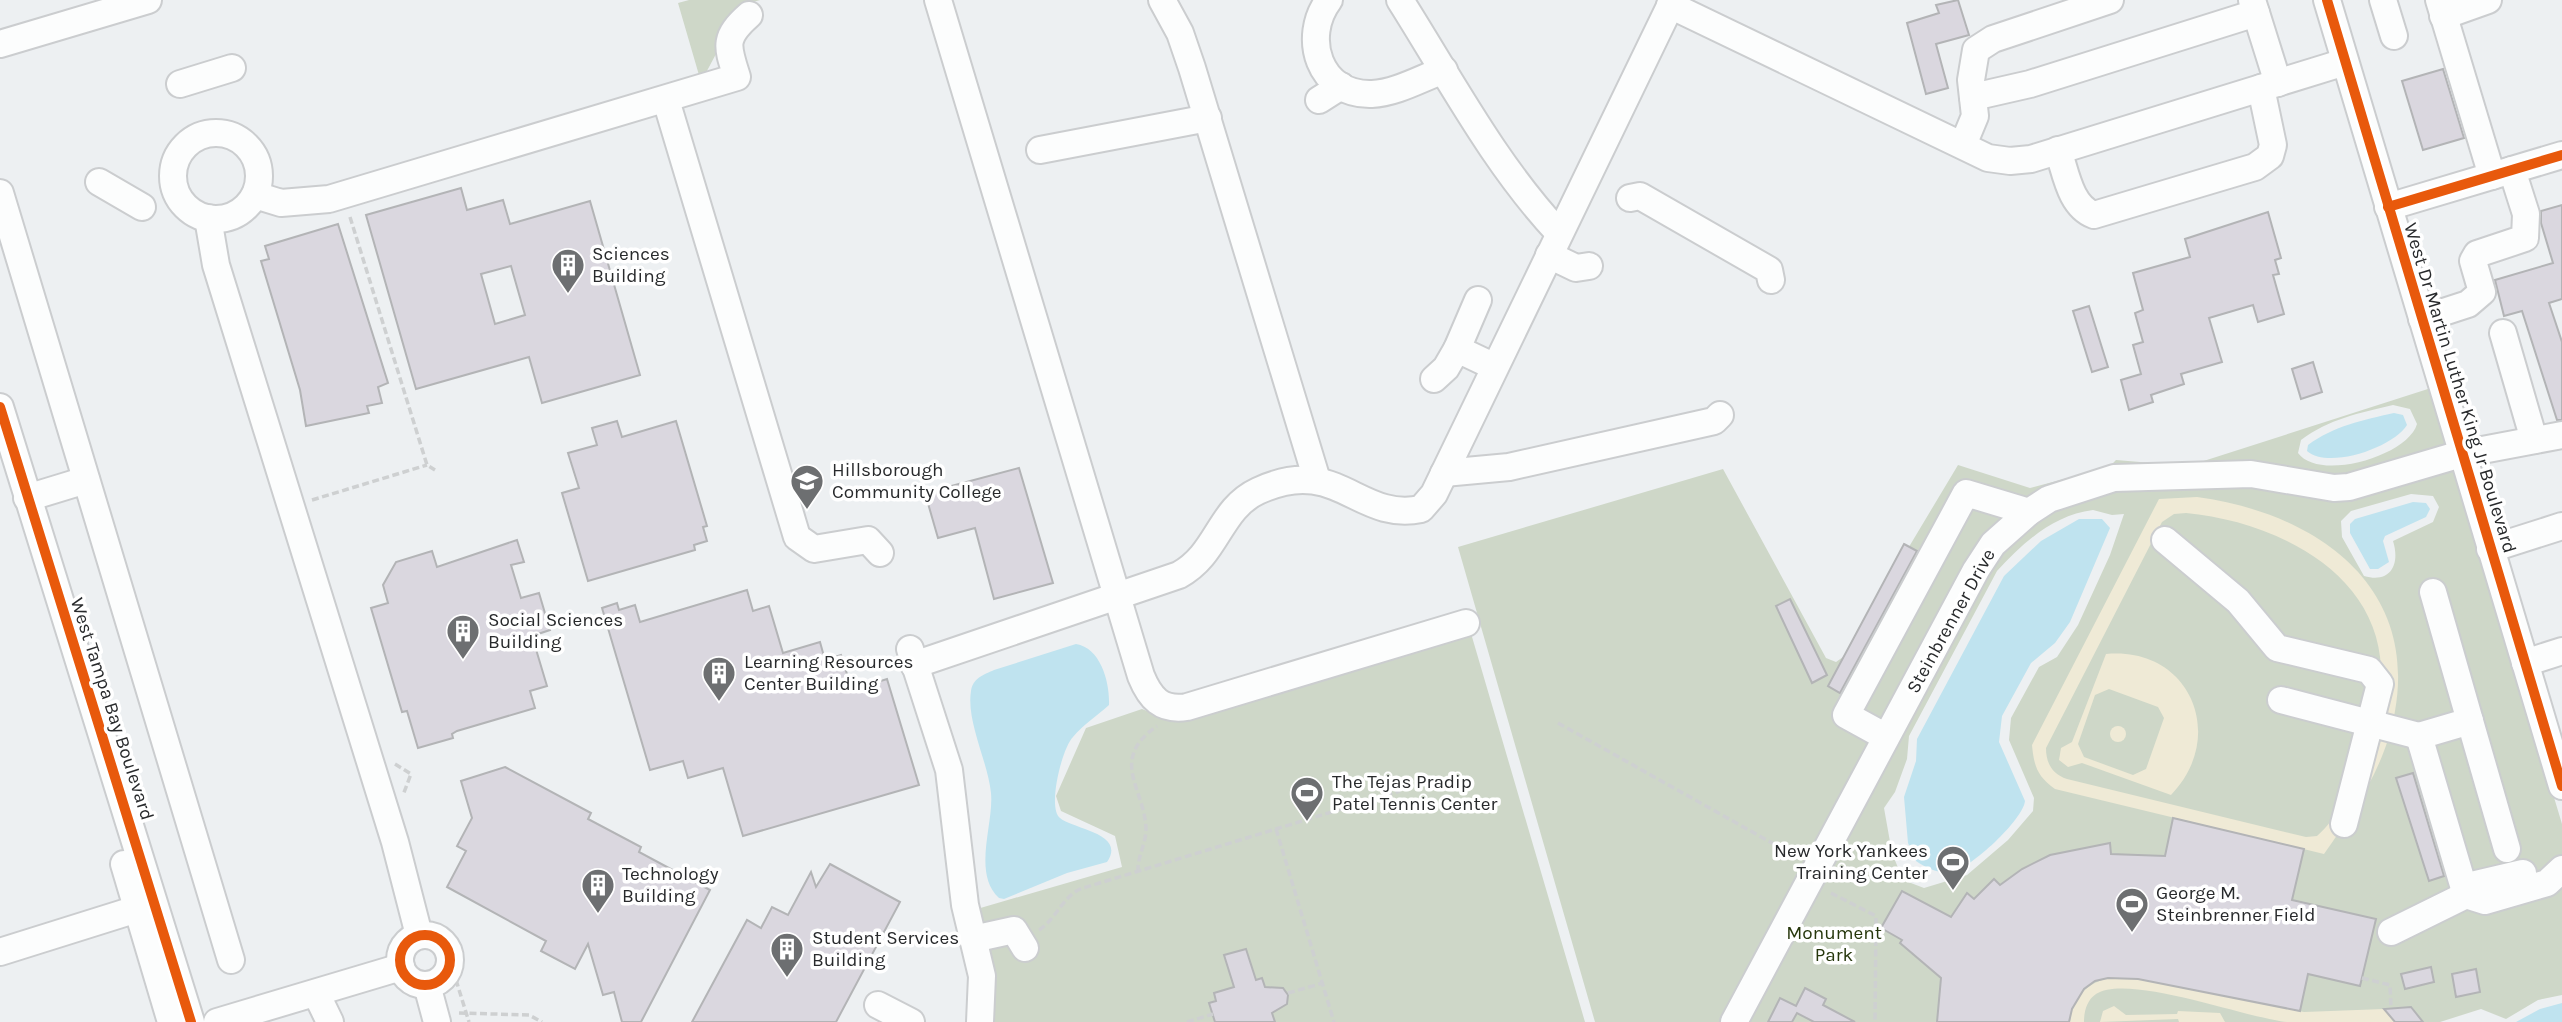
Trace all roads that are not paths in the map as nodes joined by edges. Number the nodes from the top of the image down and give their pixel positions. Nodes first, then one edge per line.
1 (148, 0) edge
2 (938, 0) edge
3 (1162, 0) edge
4 (1329, 0) edge
5 (1400, 0) edge
6 (2110, 0) edge
7 (2327, 0) edge
8 (2383, 0) edge
9 (2488, 0) edge
10 (1671, 2) edge
11 (2254, 6) edge
12 (2441, 8) edge
13 (749, 15) dead end
14 (2394, 36) dead end
15 (0, 44) edge
16 (2345, 62) junction
17 (232, 68) dead end
18 (1444, 70) junction
19 (180, 84) dead end
20 (2269, 85) junction
21 (1973, 97) junction
22 (666, 100) junction
23 (1208, 118) junction
24 (1963, 145) junction
25 (1040, 150) dead end
26 (2058, 150) junction
27 (2562, 155) edge
28 (2502, 173) junction
29 (99, 182) dead end
30 (0, 193) edge
31 (255, 195) junction
32 (1630, 198) dead end
33 (142, 207) dead end
34 (2388, 207) junction
35 (208, 218) junction
36 (1554, 244) junction
37 (1589, 266) dead end
38 (1771, 280) dead end
39 (1478, 300) dead end
40 (2422, 319) junction
41 (2503, 333) dead end
42 (1457, 349) junction
43 (1493, 366) junction
44 (1434, 379) dead end
45 (0, 407) edge
46 (1720, 415) dead end
47 (2562, 435) edge
48 (2534, 440) junction
49 (2461, 454) junction
50 (1444, 473) junction
51 (86, 480) junction
52 (1317, 480) junction
53 (27, 498) junction
54 (2029, 512) junction
55 (2562, 527) edge
56 (2165, 540) dead end
57 (2490, 548) junction
58 (880, 553) dead end
59 (2433, 592) dead end
60 (1117, 596) junction
61 (1466, 623) dead end
62 (65, 624) junction
63 (2562, 651) edge
64 (2525, 663) junction
65 (2281, 700) dead end
66 (2470, 721) junction
67 (2371, 723) junction
68 (2419, 736) junction
69 (1886, 737) junction
70 (2562, 786) edge
71 (2344, 824) dead end
72 (2507, 849) dead end
73 (2559, 871) edge
74 (2466, 895) junction
75 (137, 909) junction
76 (2391, 932) dead end
77 (419, 935) junction
78 (973, 939) junction
79 (1023, 943) road end
80 (0, 952) edge
81 (231, 960) dead end
82 (401, 967) junction
83 (427, 985) junction
84 (316, 993) junction
85 (878, 1005) dead end
86 (447, 1017) edge
87 (171, 1022) edge
88 (191, 1022) edge
89 (217, 1022) edge
90 (319, 1022) edge
91 (330, 1022) edge
92 (911, 1022) edge
93 (980, 1022) edge
94 (1734, 1022) edge

1 - 15 street
2 - 60 street
3 - 23 street
4 - 18 street
5 - 18 street
6 - 21 street
7 - 16 street, West Dr Martin Luther King Jr Boulevard
8 - 14 street
9 - 12 street
10 - 24 street
10 - 36 street
11 - 20 street
11 - 21 street
12 - 28 street
13 - 22 street
16 - 20 street
16 - 34 street, West Dr Martin Luther King Jr Boulevard
17 - 19 street
18 - 36 street
20 - 26 street
20 - 26 street
21 - 24 street
22 - 31 street
22 - 58 street
23 - 25 street
23 - 52 street
24 - 26 street
27 - 28 street
28 - 34 street
28 - 40 street
29 - 33 street
30 - 51 street
31 - 35 street
31 - 35 street
32 - 38 street
34 - 40 street, West Dr Martin Luther King Jr Boulevard
35 - 77 street
36 - 37 street
36 - 43 street
39 - 42 street
40 - 49 street, West Dr Martin Luther King Jr Boulevard
41 - 48 street
42 - 43 street
42 - 44 street
43 - 50 street
45 - 53 street, West Tampa Bay Boulevard
46 - 50 street
47 - 48 street, Steinbrenner Drive
48 - 49 street, Steinbrenner Drive
49 - 54 street, Steinbrenner Drive
49 - 57 street, West Dr Martin Luther King Jr Boulevard
50 - 52 street
51 - 53 street
51 - 81 street
52 - 60 street
53 - 62 street, West Tampa Bay Boulevard
54 - 69 street, Steinbrenner Drive
54 - 69 street
55 - 57 street
56 - 67 street
57 - 64 street, West Dr Martin Luther King Jr Boulevard
59 - 66 street
60 - 61 street
60 - 78 street
62 - 75 street, West Tampa Bay Boulevard
62 - 88 street, West Tampa Bay Boulevard
63 - 64 street
64 - 70 street, West Dr Martin Luther King Jr Boulevard
65 - 67 street
66 - 68 street
66 - 72 street
67 - 68 street
67 - 71 street
68 - 74 street
69 - 94 street, Steinbrenner Drive
73 - 74 street
74 - 76 street
75 - 80 street
75 - 87 street, West Tampa Bay Boulevard
77 - 82 street
77 - 83 street
78 - 79 street
78 - 93 street
82 - 83 street
82 - 84 street
83 - 86 street
84 - 89 street
84 - 90 street
84 - 91 street
85 - 92 street

